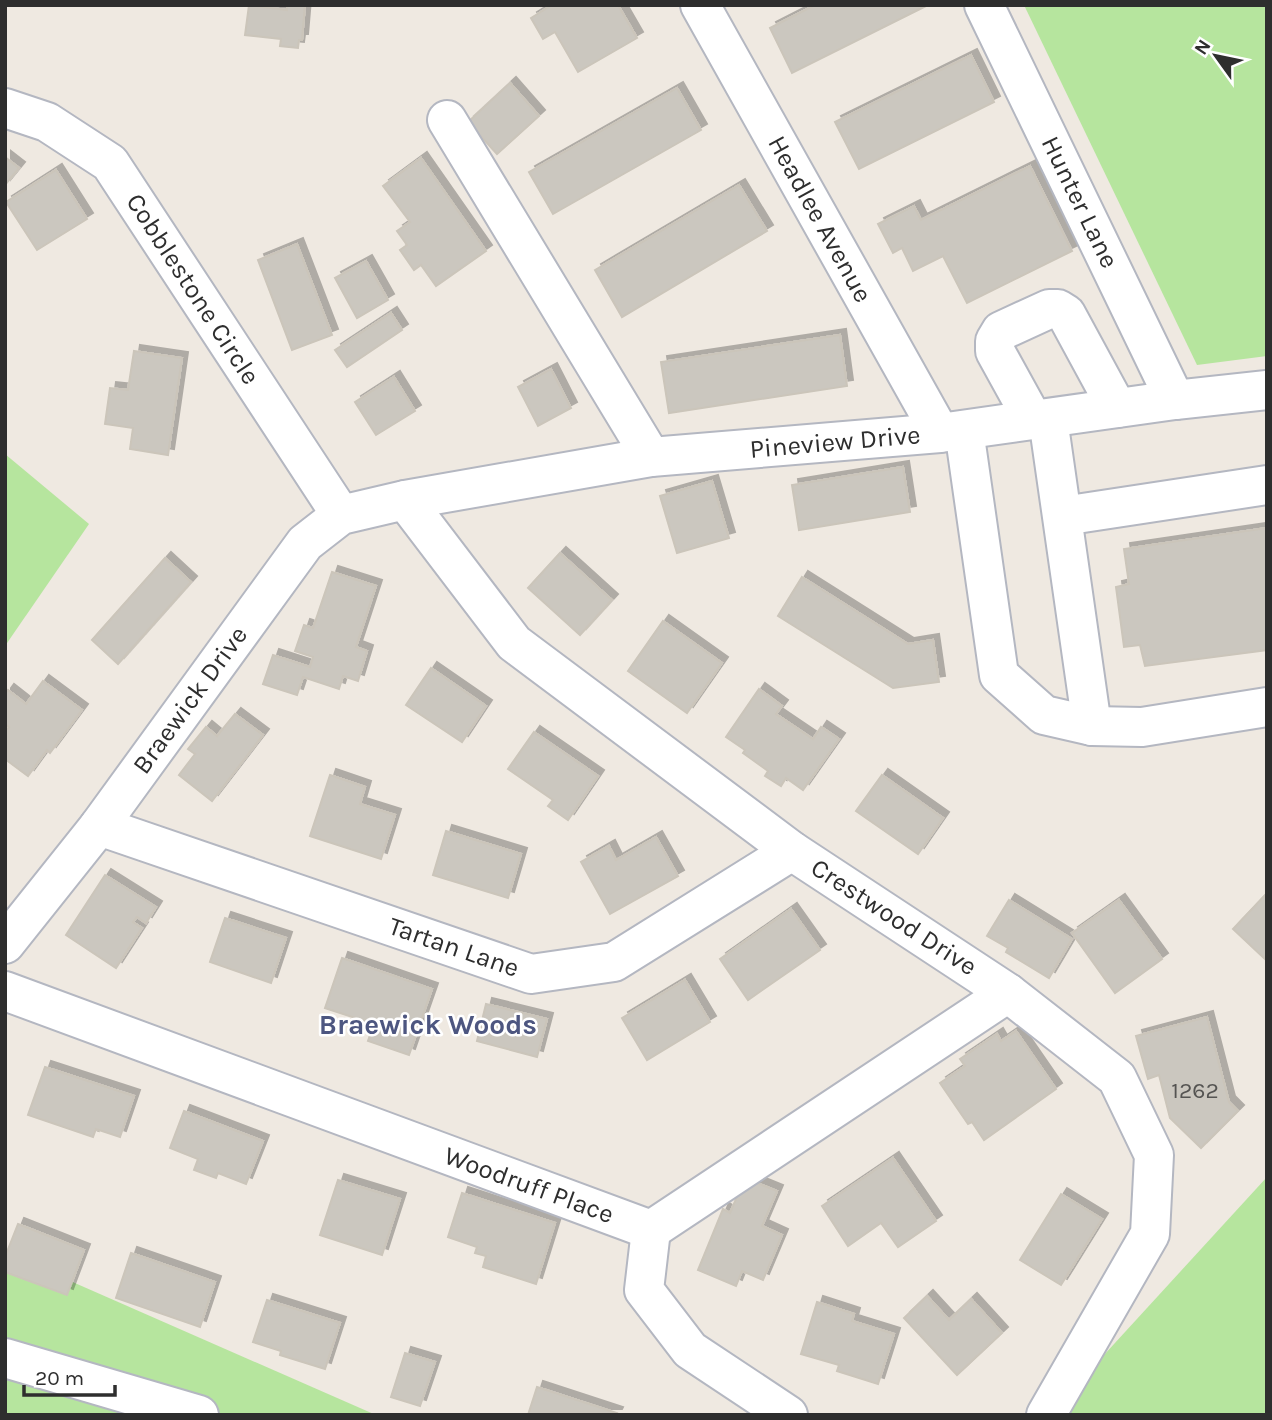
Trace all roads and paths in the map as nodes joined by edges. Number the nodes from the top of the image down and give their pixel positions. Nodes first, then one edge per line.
1 (700, 5) edge
2 (984, 5) edge
3 (5, 108) edge
4 (447, 120) dead end
5 (1267, 390) edge
6 (1175, 400) junction
7 (1117, 408) junction
8 (1040, 419) junction
9 (952, 432) junction
10 (652, 457) junction
11 (1267, 485) edge
12 (405, 500) junction
13 (341, 515) junction
14 (1063, 516) junction
15 (1267, 707) edge
16 (1092, 726) junction
17 (99, 827) junction
18 (792, 851) junction
19 (5, 944) edge
20 (5, 991) edge
21 (1008, 993) junction
22 (650, 1230) junction
23 (5, 1359) edge
24 (199, 1415) edge
25 (789, 1415) edge
26 (1046, 1415) edge

1 - 9 street, Headlee Avenue
2 - 6 street, Hunter Lane
3 - 13 street, Cobblestone Circle
4 - 10 street
5 - 6 street, Pineview Drive
6 - 7 street, Pineview Drive
7 - 8 street, Pineview Drive
7 - 8 street
8 - 9 street, Pineview Drive
8 - 14 street
9 - 10 street, Pineview Drive
9 - 16 street
10 - 12 street, Pineview Drive
11 - 14 street
12 - 13 street, Braewick Drive
12 - 18 street, Crestwood Drive
13 - 17 street, Braewick Drive
14 - 16 street
15 - 16 street
17 - 18 street, Tartan Lane
17 - 19 street, Braewick Drive
18 - 21 street, Crestwood Drive
20 - 22 street, Woodruff Place
21 - 22 street
21 - 26 street, Crestwood Drive
22 - 25 street
23 - 24 street

